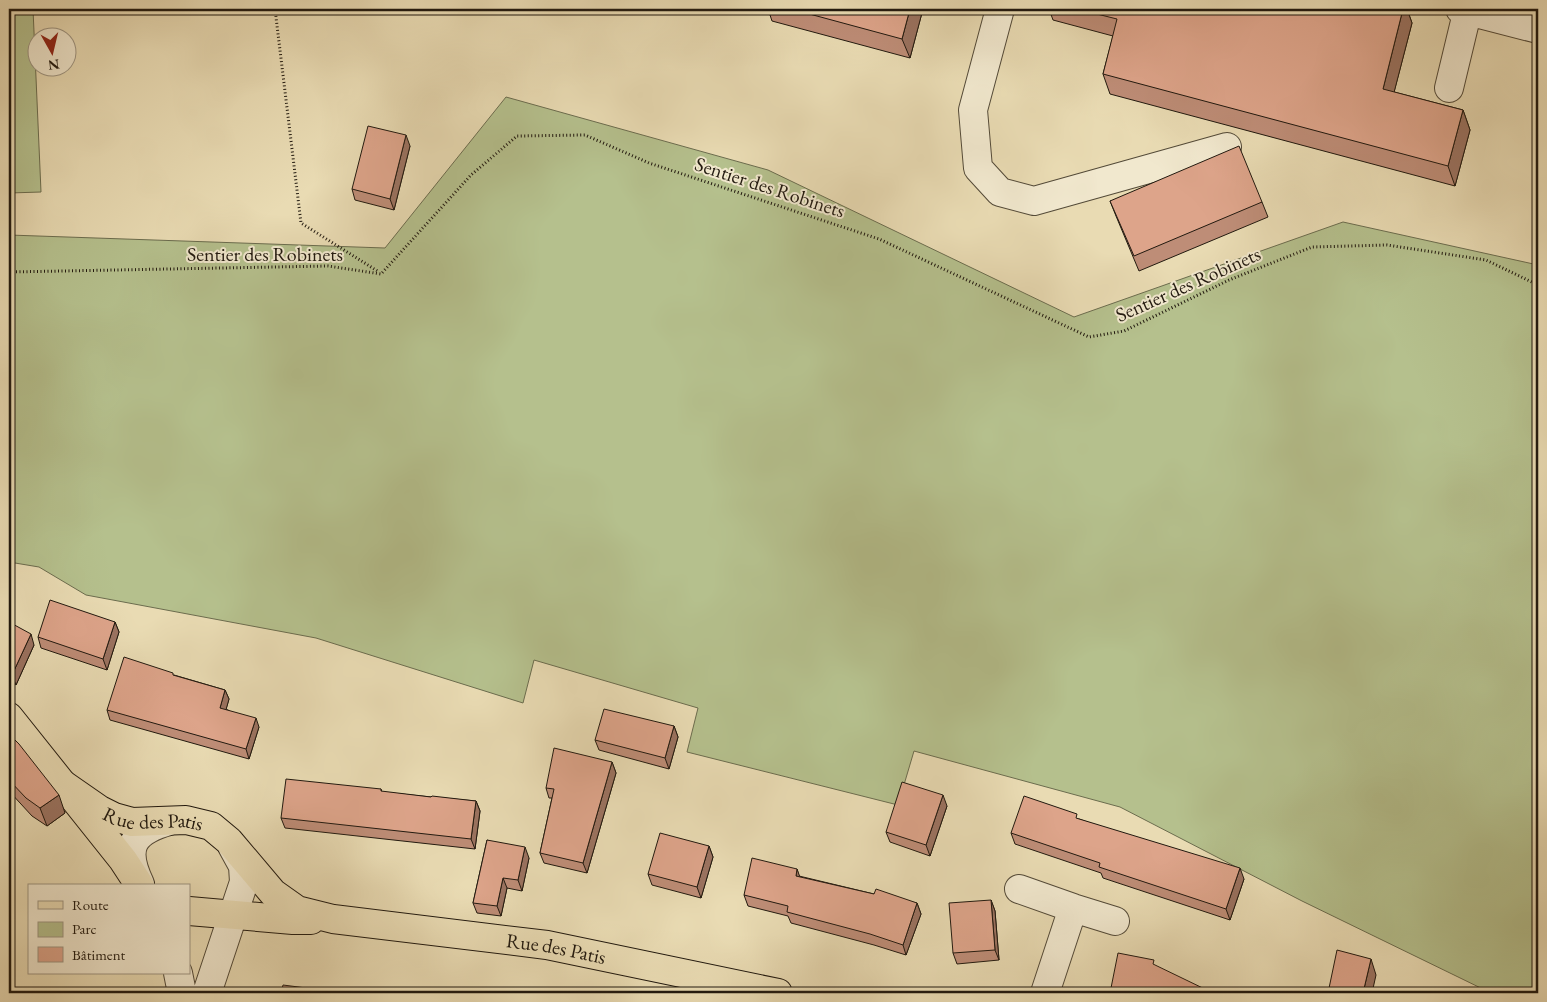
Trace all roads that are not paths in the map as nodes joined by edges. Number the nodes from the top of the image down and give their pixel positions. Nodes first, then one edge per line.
1 (1000, 9) edge
2 (1466, 9) edge
3 (1538, 29) edge
4 (1449, 88) dead end
5 (1226, 147) dead end
6 (9, 717) edge
7 (64, 785) junction
8 (169, 821) junction
9 (229, 840) junction
10 (140, 884) edge
11 (140, 884) edge
12 (1019, 889) dead end
13 (1073, 908) junction
14 (190, 911) edge
15 (234, 916) junction
16 (333, 920) junction
17 (1115, 921) dead end
18 (178, 974) edge
19 (182, 993) edge
20 (207, 993) edge
21 (778, 993) edge
22 (1045, 993) edge

1 - 5 street
2 - 3 street
2 - 4 street
6 - 7 main road, Rue des Patis
7 - 8 main road, Rue des Patis
7 - 10 main road, Rue des Patis
8 - 9 main road, Rue des Patis
8 - 11 street
9 - 15 street
9 - 16 main road, Rue des Patis
12 - 13 street
13 - 17 street
13 - 22 street
14 - 15 main road, Rue des Patis
15 - 16 main road, Rue des Patis
15 - 20 street
16 - 21 main road, Rue des Patis
18 - 19 street

